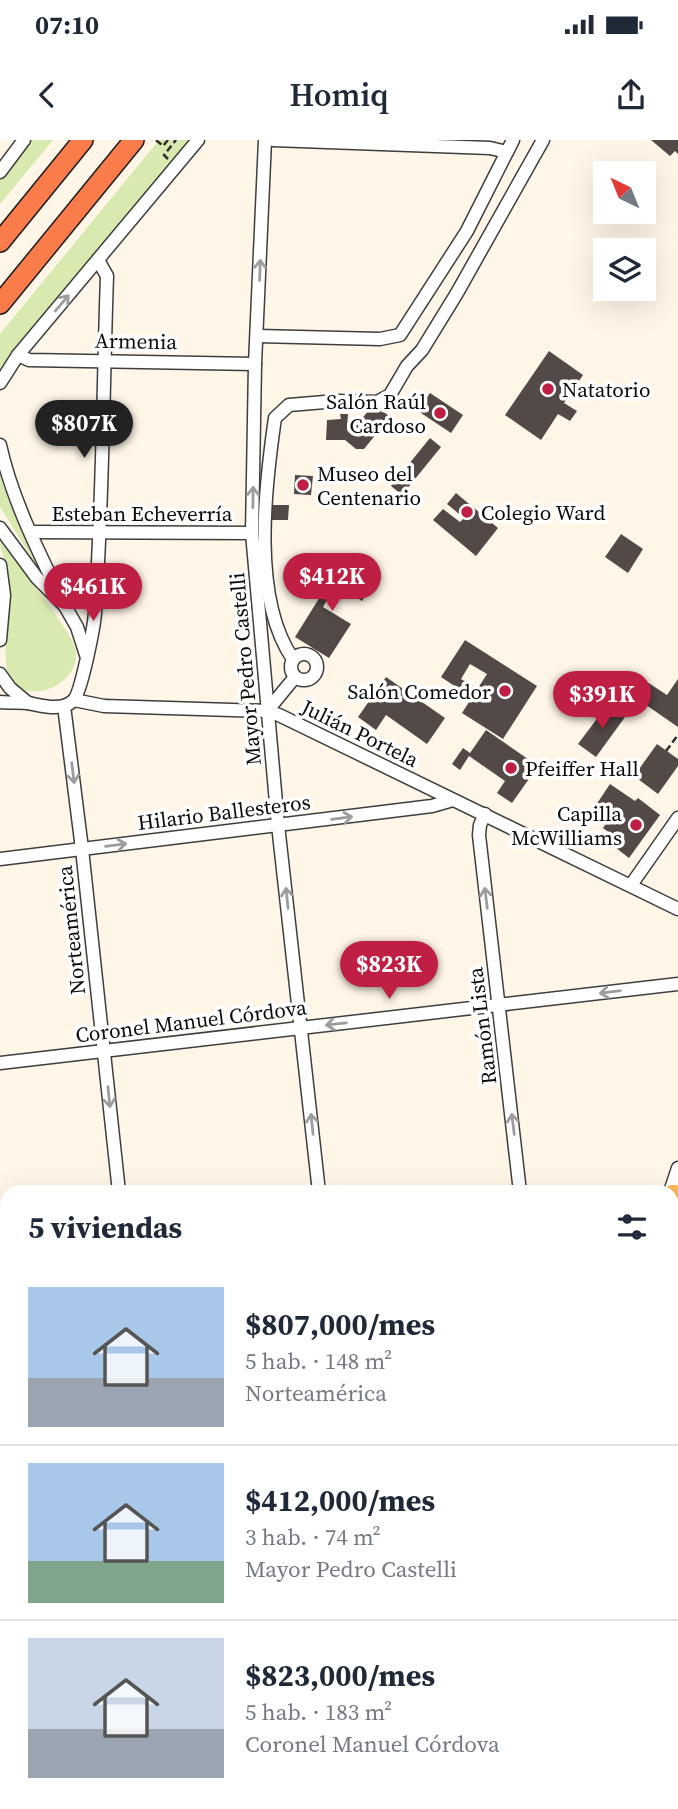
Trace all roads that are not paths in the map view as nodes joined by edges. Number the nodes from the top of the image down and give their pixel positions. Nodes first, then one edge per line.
1 (24, 140) edge
2 (74, 140) edge
3 (83, 140) edge
4 (134, 140) edge
5 (198, 140) edge
6 (265, 140) edge
7 (273, 140) edge
8 (542, 140) edge
9 (510, 146) edge
10 (0, 172) edge
11 (50, 180) junction
12 (0, 242) edge
13 (98, 260) junction
14 (0, 303) edge
15 (258, 336) junction
16 (18, 355) junction
17 (104, 359) junction
18 (255, 364) junction
19 (0, 383) edge
20 (0, 445) edge
21 (0, 528) edge
22 (32, 532) junction
23 (98, 532) junction
24 (252, 533) junction
25 (0, 565) edge
26 (65, 606) junction
27 (0, 640) edge
28 (86, 655) junction
29 (293, 659) junction
30 (0, 674) edge
31 (295, 677) junction
32 (0, 702) edge
33 (29, 703) junction
34 (69, 703) junction
35 (267, 712) junction
36 (453, 800) junction
37 (485, 814) junction
38 (678, 818) edge
39 (278, 825) junction
40 (82, 849) junction
41 (0, 859) edge
42 (631, 885) junction
43 (678, 909) edge
44 (678, 984) edge
45 (499, 1006) junction
46 (301, 1028) junction
47 (104, 1050) junction
48 (0, 1063) edge
49 (678, 1168) edge
50 (118, 1185) edge
51 (318, 1185) edge
52 (519, 1185) edge
53 (673, 1185) edge

1 - 10 street
2 - 11 highway
3 - 11 highway
4 - 14 highway
5 - 13 street
15 -> 6 street, Mayor Pedro Castelli
7 - 9 street
8 - 29 street
9 - 15 street
11 - 12 highway
16 -> 13 street
13 - 17 street, Norteamérica
15 - 18 street, Mayor Pedro Castelli
16 - 17 street, Armenia
16 - 19 street
17 - 18 street, Armenia
17 - 23 street, Norteamérica
24 -> 18 street, Mayor Pedro Castelli
20 - 22 street
21 - 26 street
22 - 23 street, Esteban Echeverría
22 - 26 street
23 - 24 street, Esteban Echeverría
23 - 28 street, Norteamérica
24 - 35 street, Mayor Pedro Castelli
25 - 27 street
26 - 28 street
28 - 34 street, Norteamérica
29 - 31 street
29 - 31 street
30 - 33 street
31 - 35 street
32 - 33 street, Julián Portela
33 - 34 street, Julián Portela
34 - 35 street, Julián Portela
34 -> 40 street, Norteamérica
35 - 36 street, Julián Portela
35 - 39 street, Mayor Pedro Castelli
36 - 37 street, Julián Portela
39 -> 36 street, Hilario Ballesteros
37 - 42 street, Julián Portela
45 -> 37 street, Ramón Lista
38 - 42 street
40 -> 39 street, Hilario Ballesteros
46 -> 39 street, Mayor Pedro Castelli
40 - 41 street, Hilario Ballesteros
40 - 47 street, Norteamérica
42 - 43 street, Julián Portela
44 -> 45 street, Coronel Manuel Córdova
45 -> 46 street, Coronel Manuel Córdova
52 -> 45 street, Ramón Lista
46 - 47 street, Coronel Manuel Córdova
51 -> 46 street, Mayor Pedro Castelli
47 - 48 street, Coronel Manuel Córdova
47 -> 50 street, Norteamérica
49 - 53 street

